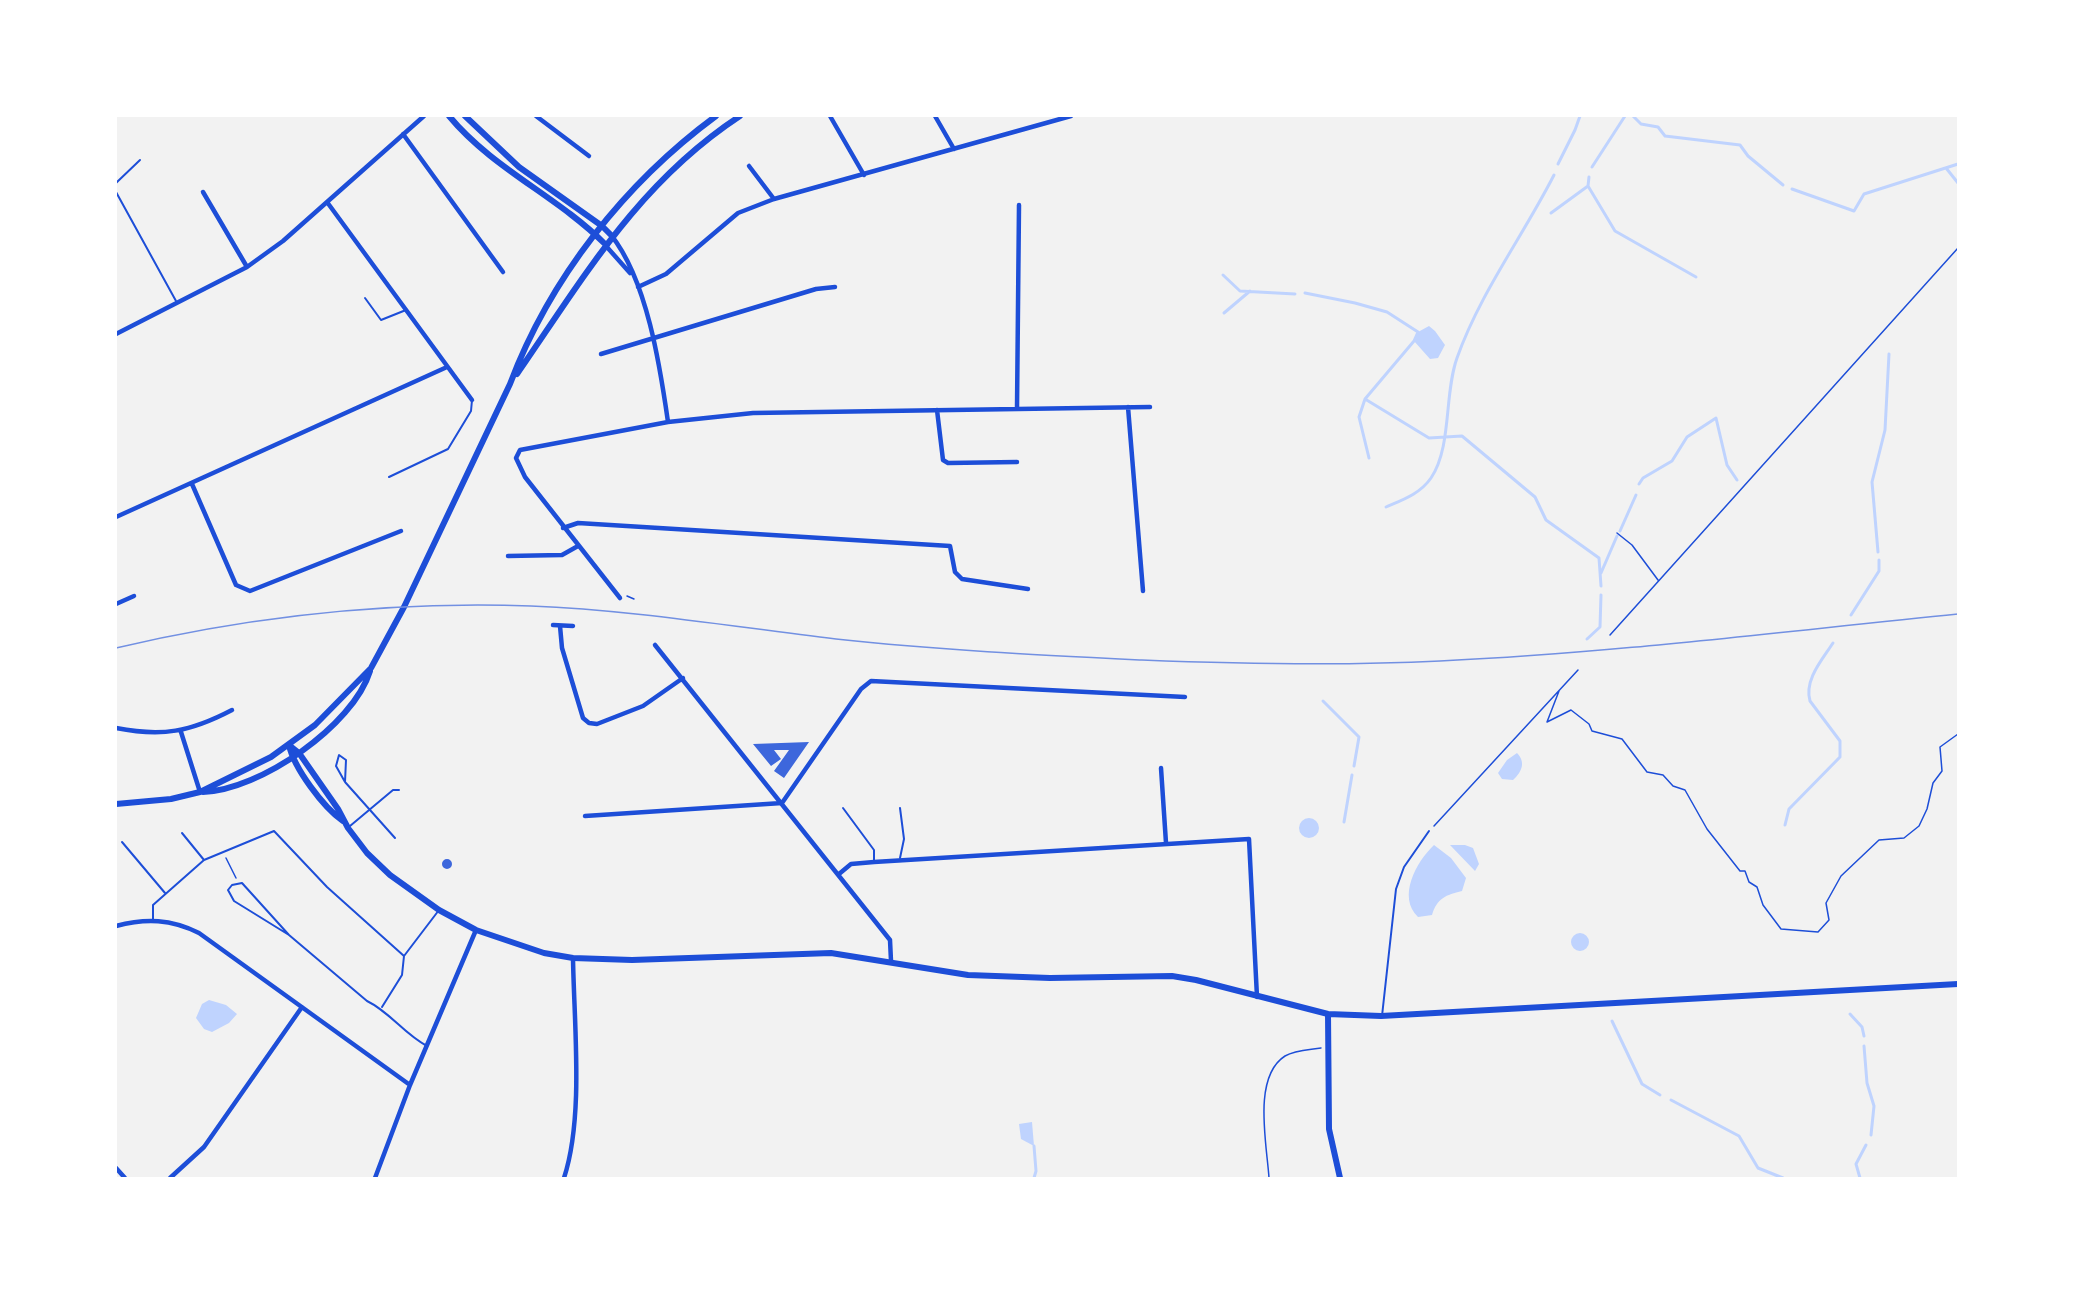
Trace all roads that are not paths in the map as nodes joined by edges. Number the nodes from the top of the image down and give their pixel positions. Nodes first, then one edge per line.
1 (424, 116) edge
2 (449, 116) edge
3 (465, 116) edge
4 (536, 116) edge
5 (716, 116) edge
6 (740, 116) edge
7 (830, 116) edge
8 (934, 116) edge
9 (1039, 116) edge
10 (1071, 116) edge
11 (1043, 123) junction
12 (403, 134) junction
13 (954, 149) junction
14 (589, 156) dead end
15 (140, 160) dead end
16 (749, 166) dead end
17 (864, 175) junction
18 (116, 183) edge
19 (116, 192) edge
20 (203, 192) dead end
21 (774, 199) junction
22 (327, 202) junction
23 (1019, 204) dead end
24 (602, 225) junction
25 (595, 235) junction
26 (611, 235) junction
27 (605, 244) junction
28 (247, 267) junction
29 (503, 272) dead end
30 (632, 275) junction
31 (638, 287) junction
32 (835, 287) dead end
33 (365, 298) dead end
34 (178, 303) junction
35 (406, 310) junction
36 (116, 334) edge
37 (652, 337) junction
38 (601, 354) dead end
39 (447, 367) junction
40 (510, 384) junction
41 (472, 400) joint
42 (1128, 407) junction
43 (1150, 407) dead end
44 (1017, 408) junction
45 (937, 410) junction
46 (668, 422) junction
47 (1017, 462) dead end
48 (389, 477) dead end
49 (192, 484) junction
50 (116, 518) edge
51 (563, 528) junction
52 (401, 531) dead end
53 (578, 546) junction
54 (508, 556) dead end
55 (1028, 589) dead end
56 (1143, 591) dead end
57 (134, 596) dead end
58 (620, 598) dead end
59 (116, 604) edge
60 (553, 625) dead end
61 (560, 626) junction
62 (573, 626) dead end
63 (655, 645) dead end
64 (370, 668) junction
65 (682, 678) junction
66 (1185, 697) dead end
67 (232, 710) dead end
68 (116, 728) edge
69 (182, 732) junction
70 (289, 745) junction
71 (299, 753) junction
72 (292, 758) junction
73 (1161, 768) dead end
74 (345, 782) junction
75 (399, 790) dead end
76 (200, 792) junction
77 (782, 803) junction
78 (116, 804) edge
79 (843, 808) dead end
80 (900, 808) dead end
81 (369, 810) junction
82 (585, 816) dead end
83 (343, 821) junction
84 (348, 828) junction
85 (1429, 831) road end
86 (182, 833) dead end
87 (395, 838) dead end
88 (122, 842) dead end
89 (1166, 843) junction
90 (204, 860) junction
91 (899, 860) junction
92 (874, 862) junction
93 (839, 874) junction
94 (165, 893) junction
95 (439, 910) junction
96 (153, 920) junction
97 (116, 926) edge
98 (476, 930) junction
99 (289, 935) junction
100 (404, 956) junction
101 (573, 958) junction
102 (891, 961) junction
103 (1959, 984) edge
104 (1257, 997) junction
105 (302, 1007) junction
106 (382, 1008) junction
107 (1328, 1014) junction
108 (1382, 1016) junction
109 (427, 1046) junction
110 (410, 1084) junction
111 (116, 1168) edge
112 (125, 1179) edge
113 (170, 1179) edge
114 (375, 1179) edge
115 (564, 1179) edge
116 (1340, 1179) edge

1 - 12 street
2 - 25 street
3 - 24 street
4 - 14 street
5 - 24 street
6 - 26 street
7 - 17 street
8 - 13 street
9 - 11 street
10 - 11 street
11 - 13 street
12 - 22 street
12 - 29 street
13 - 17 street
15 - 18 lane
16 - 21 street
17 - 21 street
19 - 34 lane
20 - 28 street
21 - 31 street
22 - 28 street
22 - 35 street
23 - 44 street
24 - 25 street
24 - 26 street
25 - 27 street
25 - 40 street
26 - 27 street
26 - 30 street
27 - 30 street
27 - 40 street
28 - 34 street
30 - 31 street
31 - 37 street
32 - 37 street
33 - 35 lane
34 - 36 street
35 - 39 street
37 - 38 street
37 - 46 street
39 - 41 street
39 - 49 street
40 - 64 street
41 - 48 lane
42 - 43 street
42 - 44 street
42 - 56 street
44 - 45 street
45 - 46 street
45 - 47 street
46 - 51 street
49 - 50 street
49 - 52 street
51 - 53 street
51 - 55 street
53 - 54 street
53 - 58 street
57 - 59 street
60 - 61 street
61 - 62 street
61 - 65 street
63 - 65 street
64 - 70 street
64 - 71 street
65 - 77 street
66 - 77 street
67 - 69 street
68 - 69 street
69 - 76 street
70 - 71 street
70 - 72 street
70 - 76 street
71 - 72 street
71 - 83 street
72 - 76 street
72 - 83 street
73 - 89 street
74 - 74 lane
74 - 81 lane
75 - 81 lane
76 - 78 street
77 - 82 street
77 - 93 street
79 - 92 lane
80 - 91 lane
81 - 84 lane
81 - 87 lane
83 - 84 street
84 - 95 street
85 - 108 lane
86 - 90 lane
88 - 94 lane
89 - 91 street
89 - 104 street
90 - 94 lane
90 - 100 lane
91 - 92 street
92 - 93 street
93 - 102 street
94 - 96 lane
95 - 98 street
95 - 100 lane
96 - 97 street
96 - 105 street
98 - 101 street
98 - 109 street
99 - 99 lane
99 - 106 lane
100 - 106 lane
101 - 102 street
101 - 115 street
102 - 104 street
103 - 108 street
104 - 107 street
105 - 110 street
105 - 113 street
106 - 109 lane
107 - 108 street
107 - 116 street
109 - 110 street
110 - 114 street
111 - 112 street

